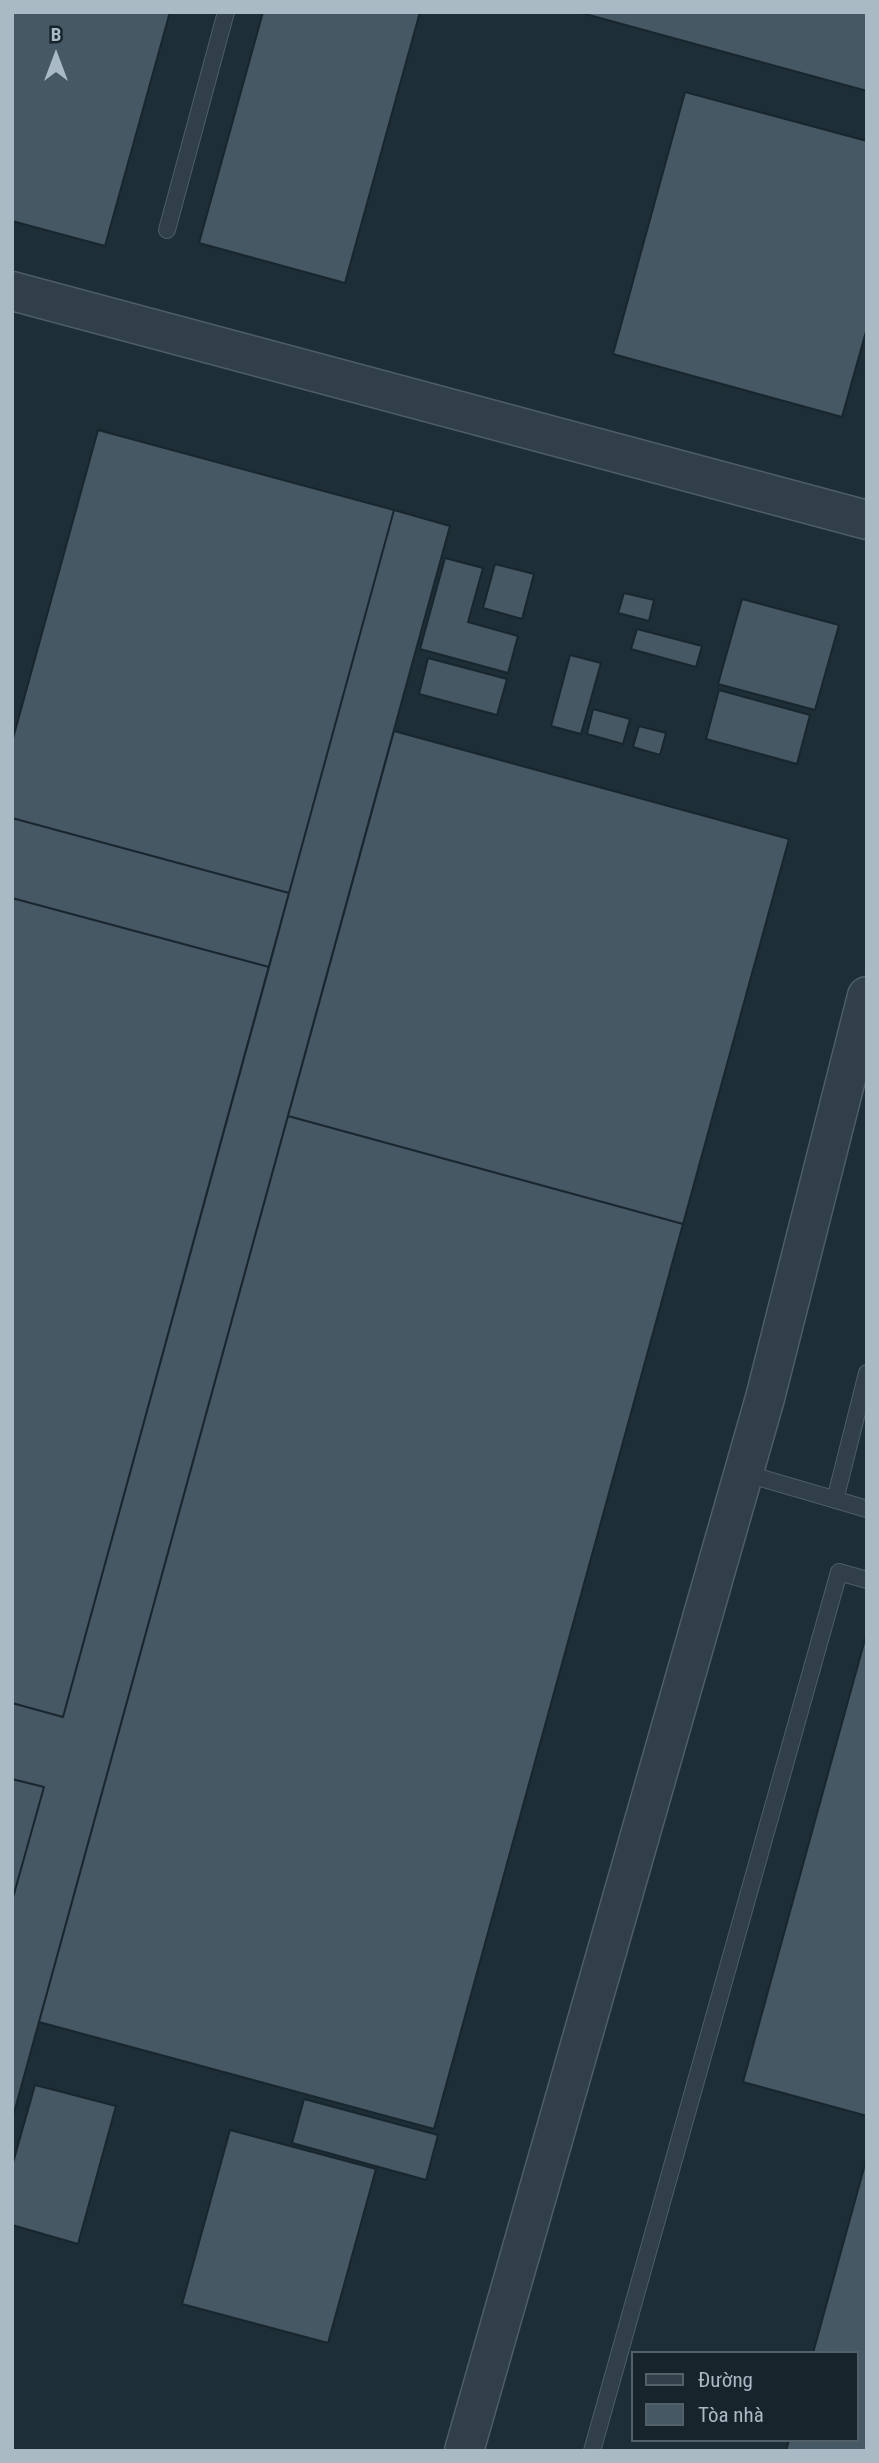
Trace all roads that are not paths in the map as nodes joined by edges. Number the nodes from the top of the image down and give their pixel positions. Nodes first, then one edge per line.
1 (226, 12) edge
2 (167, 230) dead end
3 (12, 291) edge
4 (867, 520) edge
5 (867, 996) edge
6 (867, 1373) edge
7 (744, 1474) junction
8 (835, 1500) junction
9 (867, 1509) edge
10 (867, 1580) edge
11 (464, 2451) edge
12 (592, 2451) edge

1 - 2 lane
3 - 4 street
5 - 7 street
6 - 8 lane
7 - 8 lane
7 - 11 street
8 - 9 lane
10 - 12 lane

